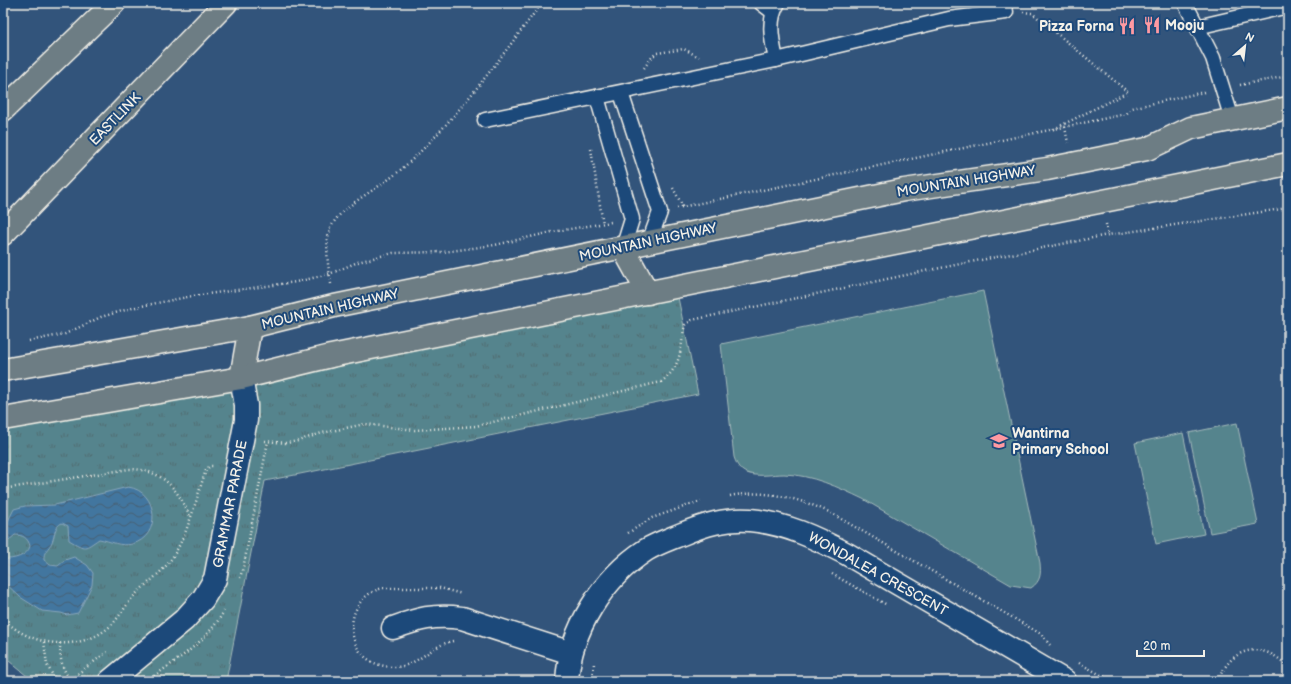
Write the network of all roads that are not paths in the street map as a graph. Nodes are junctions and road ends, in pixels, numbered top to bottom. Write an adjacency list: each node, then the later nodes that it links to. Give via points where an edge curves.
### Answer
1 (114, 3): 13 (main road)
2 (226, 3): 17 (main road, EASTLINK)
3 (761, 3): 6 (lane)
4 (1185, 3): 8 (lane)
5 (1288, 6): 8 (lane)
6 (775, 7): 9 (lane, via 772,36)
7 (1006, 12): 9 (lane, via 949,19)
8 (1197, 27): 14 (lane, via 1213,58)
9 (776, 60): 10 (lane)
10 (621, 93): 11 (lane); 18 (lane, via 660,212)
11 (597, 97): 15 (lane); 19 (lane, via 632,219)
12 (1288, 108): 14 (main road, MOUNTAIN HIGHWAY)
13 (3, 110)
14 (1232, 119): 18 (main road, MOUNTAIN HIGHWAY, via 1191,128 1147,149 1047,169 904,190)
15 (485, 120)
16 (1288, 164): 20 (main road)
17 (6, 234)
18 (649, 242): 19 (main road, MOUNTAIN HIGHWAY); 20 (main road)
19 (623, 248): 20 (main road); 21 (main road, MOUNTAIN HIGHWAY, via 334,306)
20 (648, 293): 23 (main road, via 331,356)
21 (250, 327): 22 (main road, MOUNTAIN HIGHWAY); 23 (main road)
22 (3, 370)
23 (241, 378): 24 (main road); 27 (street, GRAMMAR PARADE, via 246,420 215,579 203,599 184,620)
24 (3, 419)
25 (392, 628): 26 (street, via 421,618 448,616 462,618)
26 (571, 653): 28 (street, WONDALEA CRESCENT); 29 (street, WONDALEA CRESCENT, via 578,633 597,599 629,563 647,550 717,521 750,520 801,532 847,554)
27 (110, 681)
28 (567, 681)
29 (1065, 681)

